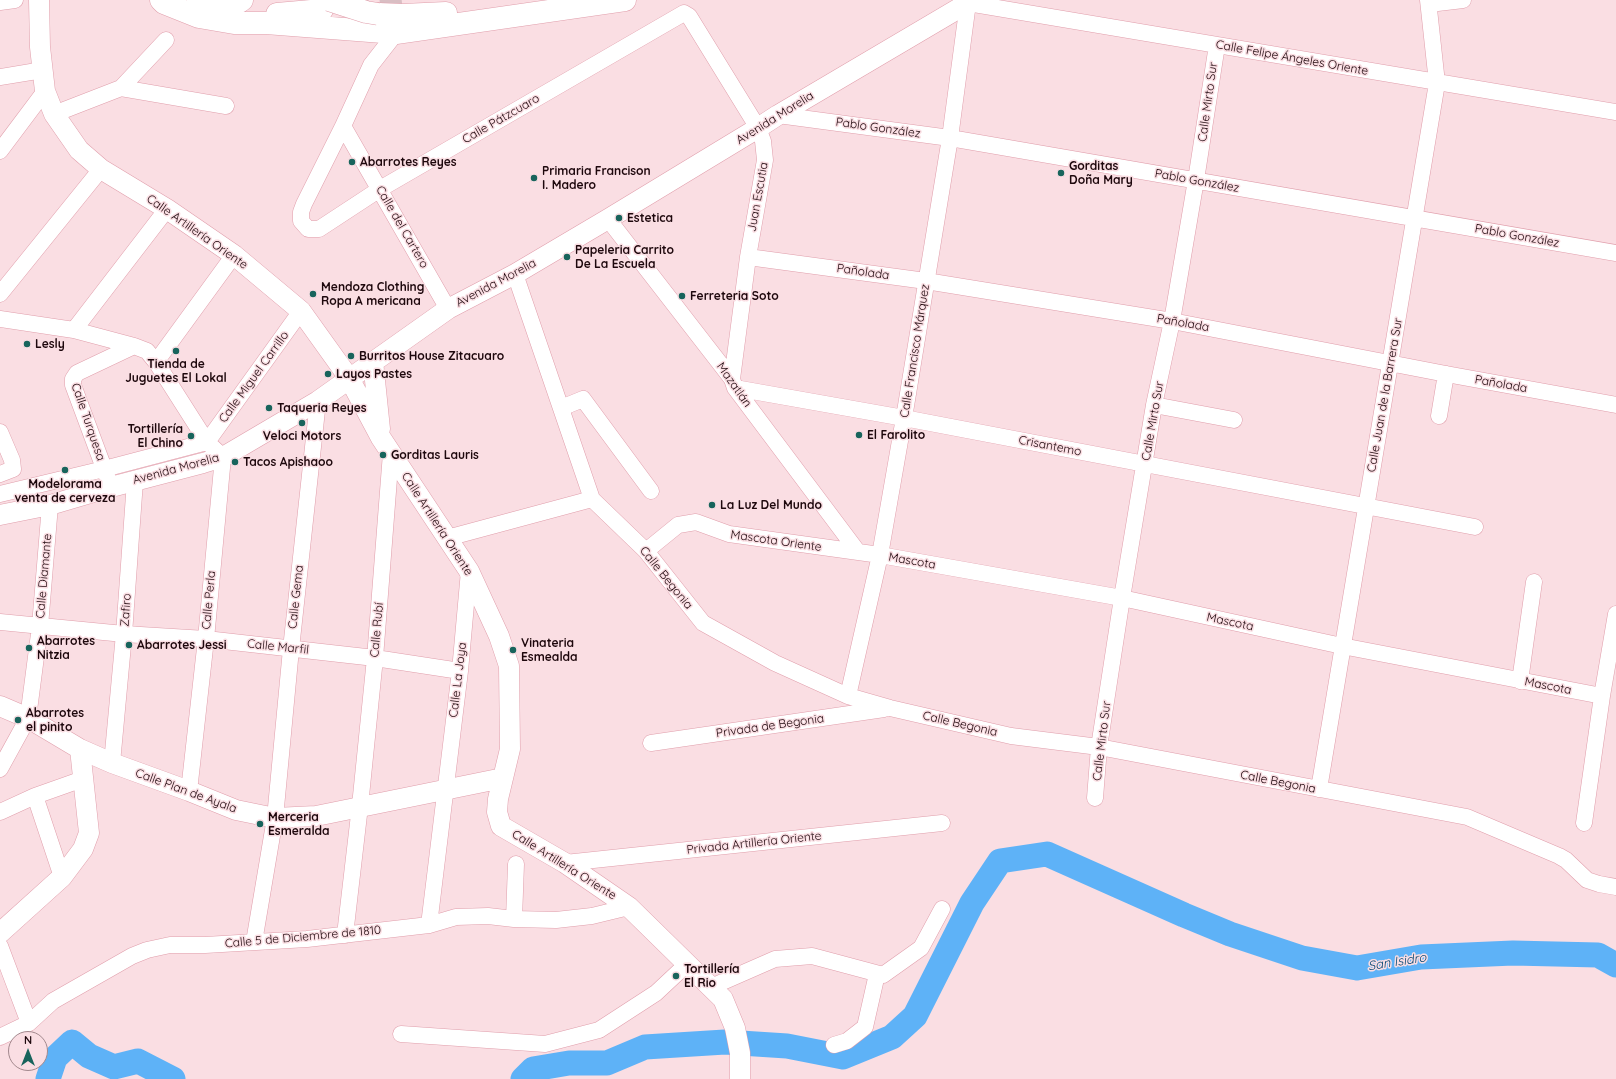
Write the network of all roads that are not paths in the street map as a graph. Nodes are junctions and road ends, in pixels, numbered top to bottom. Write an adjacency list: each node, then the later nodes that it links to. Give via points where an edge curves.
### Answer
1 (15, 0): 10 (street)
2 (39, 0): 17 (street, Calle Artillería Oriente)
3 (198, 0): 4 (main road, via 227,4)
4 (242, 0)
5 (539, 0): 12 (main road, bridge, via 494,8 403,15 378,14)
6 (625, 0): 14 (main road)
7 (1463, 0): 11 (street)
8 (168, 1): 12 (main road, via 220,14 269,15); 14 (main road, via 199,17 234,23)
9 (970, 1): 16 (street, Calle Felipe Ángeles Oriente); 25 (street, Avenida Morelia); 28 (street, Calle Francisco Márquez)
10 (0, 2)
11 (1428, 2): 19 (street, Calle Juan de la Barrera Sur)
12 (325, 5)
13 (684, 14): 27 (street, Juan Escutia, via 689,16); 32 (street, Calle Pátzcuaro)
14 (396, 33): 26 (street, via 371,65)
15 (166, 40): 20 (street)
16 (1217, 45): 19 (street, Calle Felipe Ángeles Oriente); 31 (street, Calle Mirto Sur)
17 (43, 70): 18 (street); 21 (street, Calle Artillería Oriente)
18 (0, 77)
19 (1437, 82): 23 (street, Calle Felipe Ángeles Oriente); 34 (street, Calle Juan de la Barrera Sur)
20 (121, 88): 22 (street); 24 (street)
21 (45, 91): 24 (street, Calle Artillería Oriente); 29 (street)
22 (226, 106)
23 (1616, 112)
24 (54, 114): 30 (street, Calle Artillería Oriente, via 79,150)
25 (778, 115): 27 (street, Avenida Morelia); 28 (street, Pablo González)
26 (343, 126): 32 (street, Calle del Cartero); 32 (street, Calle Pátzcuaro, via 304,204 301,221 308,229 319,229)
27 (758, 128): 35 (street, Avenida Morelia); 38 (street, Juan Escutia, via 763,141 765,160)
28 (950, 138): 31 (street, Pablo González); 40 (street, Calle Francisco Márquez)
29 (0, 151)
30 (102, 169): 33 (street, Calle Artillería Oriente); 41 (street)
31 (1196, 180): 34 (street, Pablo González); 45 (street, Calle Mirto Sur)
32 (380, 189): 42 (street, Calle del Cartero)
33 (167, 210): 37 (street, Calle Artillería Oriente); 46 (street)
34 (1414, 218): 36 (street, Pablo González); 50 (street, Calle Juan de la Barrera Sur)
35 (608, 219): 39 (street, Avenida Morelia); 53 (street, Mazatlán)
36 (1616, 253)
37 (234, 255): 43 (street, Calle Artillería Oriente); 49 (street)
38 (748, 257): 40 (street, Pañolada); 53 (street, Juan Escutia)
39 (515, 274): 42 (street, Avenida Morelia); 57 (street, Calle Begonia)
40 (926, 280): 45 (street, Pañolada); 59 (street, Calle Francisco Márquez)
41 (0, 294)
42 (448, 309): 48 (street, Avenida Morelia)
43 (300, 311): 52 (street, Calle Artillería Oriente); 62 (street, Calle Miguel Carrillo)
44 (0, 318): 46 (street)
45 (1172, 321): 50 (street, Pañolada); 55 (street, Calle Mirto Sur)
46 (74, 330): 47 (street)
47 (134, 346): 49 (street, via 147,351); 67 (street, Calle Turquesa, via 77,373 72,379)
48 (373, 361): 52 (street, Avenida Morelia); 63 (street)
49 (156, 362): 62 (street)
50 (1390, 363): 51 (street, Pañolada); 72 (street, Calle Juan de la Barrera Sur)
51 (1446, 374): 56 (street, Pañolada); 58 (street)
52 (349, 378): 54 (street, Avenida Morelia); 63 (street, Calle Artillería Oriente)
53 (733, 384): 59 (street, Crisantemo); 78 (street, Mazatlán)
54 (318, 401): 64 (street, Avenida Morelia); 89 (street, Calle Gema)
55 (1154, 405): 60 (street); 65 (street, Calle Mirto Sur)
56 (1616, 406)
57 (561, 408): 69 (street, via 583,399); 71 (street, Calle Begonia)
58 (1439, 416)
59 (904, 418): 65 (street, Crisantemo); 79 (street, Calle Francisco Márquez)
60 (1234, 420)
61 (0, 432): 66 (street, via 12,460)
62 (207, 442): 64 (street); 67 (street)
63 (386, 446): 76 (street, Calle Artillería Oriente); 90 (street, Calle Rubí)
64 (223, 457): 68 (street, Avenida Morelia); 87 (street, Calle Perla)
65 (1146, 464): 72 (street, Crisantemo); 82 (street, Calle Mirto Sur)
66 (6, 472)
67 (107, 478): 68 (street, Avenida Morelia); 70 (street); 73 (street, Avenida Morelia)
68 (135, 481): 86 (street, Zafiro)
69 (651, 491)
70 (0, 494)
71 (592, 499): 76 (street); 77 (street, Calle Begonia)
72 (1366, 505): 75 (street, Crisantemo); 88 (street, Calle Juan de la Barrera Sur)
73 (50, 506): 74 (street, Avenida Morelia); 85 (street, Calle Diamante)
74 (0, 515)
75 (1475, 526)
76 (447, 538): 80 (street, Calle Artillería Oriente)
77 (646, 551): 78 (street, Mascota Oriente, via 678,525 696,522 729,534); 93 (street, Calle Begonia, via 703,623 775,663)
78 (858, 552): 79 (street, Mascota)
79 (880, 556): 82 (street, Mascota); 93 (street, Calle Francisco Márquez)
80 (469, 571): 91 (street, Calle La Joya); 103 (street, Calle Artillería Oriente, via 499,636 509,666 510,749)
81 (1534, 582): 92 (street)
82 (1122, 598): 88 (street, Mascota); 99 (street, Calle Mirto Sur)
83 (1616, 614): 94 (street)
84 (0, 622): 85 (street, Calle Marfil)
85 (40, 626): 86 (street, Calle Marfil); 97 (street, Calle Diamante)
86 (124, 634): 87 (street, Calle Marfil); 101 (street, Zafiro)
87 (206, 639): 89 (street, Calle Marfil); 107 (street, Calle Perla)
88 (1342, 646): 92 (street, Mascota); 106 (street, Calle Juan de la Barrera Sur)
89 (291, 649): 90 (street, Calle Marfil); 112 (street, Calle Gema)
90 (375, 658): 91 (street, Calle Marfil); 110 (street, Calle Rubí)
91 (460, 671): 105 (street, Calle La Joya)
92 (1520, 681): 94 (street, Mascota)
93 (848, 696): 96 (street, Calle Begonia)
94 (1602, 696): 114 (street)
95 (0, 706): 97 (street, Calle Plan de Ayala)
96 (890, 708): 98 (street, Privada de Begonia); 99 (street, Calle Begonia, via 1011,736)
97 (28, 718): 100 (street, Calle Plan de Ayala); 102 (street)
98 (651, 743)
99 (1099, 747): 106 (street, Calle Begonia); 109 (street, Calle Mirto Sur)
100 (80, 749): 101 (street, Calle Plan de Ayala); 104 (street)
101 (112, 763): 107 (street, Calle Plan de Ayala)
102 (0, 769)
103 (503, 778): 105 (street, Calle Plan de Ayala); 116 (street, Calle Artillería Oriente, via 497,812 501,826)
104 (83, 779): 108 (street); 117 (street, via 89,833 83,849)
105 (445, 789): 110 (street, Calle Plan de Ayala); 122 (street, Calle La Joya)
106 (1319, 790): 118 (street, Calle Begonia, via 1478,821 1562,858 1587,880)
107 (189, 791): 112 (street, Calle Plan de Ayala, via 236,810)
108 (34, 796): 111 (street); 117 (street)
109 (1095, 798)
110 (360, 806): 112 (street, Calle Plan de Ayala, via 316,816); 124 (street, Calle Rubí)
111 (0, 812)
112 (275, 818): 125 (street, Calle Gema)
113 (942, 823): 116 (street, Privada Artillería Oriente)
114 (1584, 823)
115 (516, 864): 121 (street)
116 (565, 864): 119 (street, Calle Artillería Oriente)
117 (62, 877): 123 (street)
118 (1616, 887)
119 (629, 907): 121 (street, Calle 5 de Diciembre de 1810, via 592,916 556,920); 127 (street, Calle Artillería Oriente)
120 (942, 909): 128 (street, via 921,948 883,976)
121 (514, 919): 122 (street, Calle 5 de Diciembre de 1810, via 488,916 456,917)
122 (429, 925): 124 (street, Calle 5 de Diciembre de 1810)
123 (0, 933)
124 (345, 935): 125 (street, Calle 5 de Diciembre de 1810)
125 (254, 942): 130 (street, Calle 5 de Diciembre de 1810, via 170,945 147,950 52,1001)
126 (0, 946): 130 (street)
127 (687, 964): 129 (street, Calle Artillería Oriente); 131 (street, via 656,993 599,1030 545,1044)
128 (877, 974): 129 (street, via 812,956 775,959); 133 (street, via 865,1027 847,1041)
129 (717, 993): 134 (street, Calle Artillería Oriente, via 735,1028 740,1053)
130 (29, 1023): 132 (street, Calle 5 de Diciembre de 1810)
131 (401, 1034)
132 (0, 1037)
133 (834, 1045)
134 (740, 1079)

